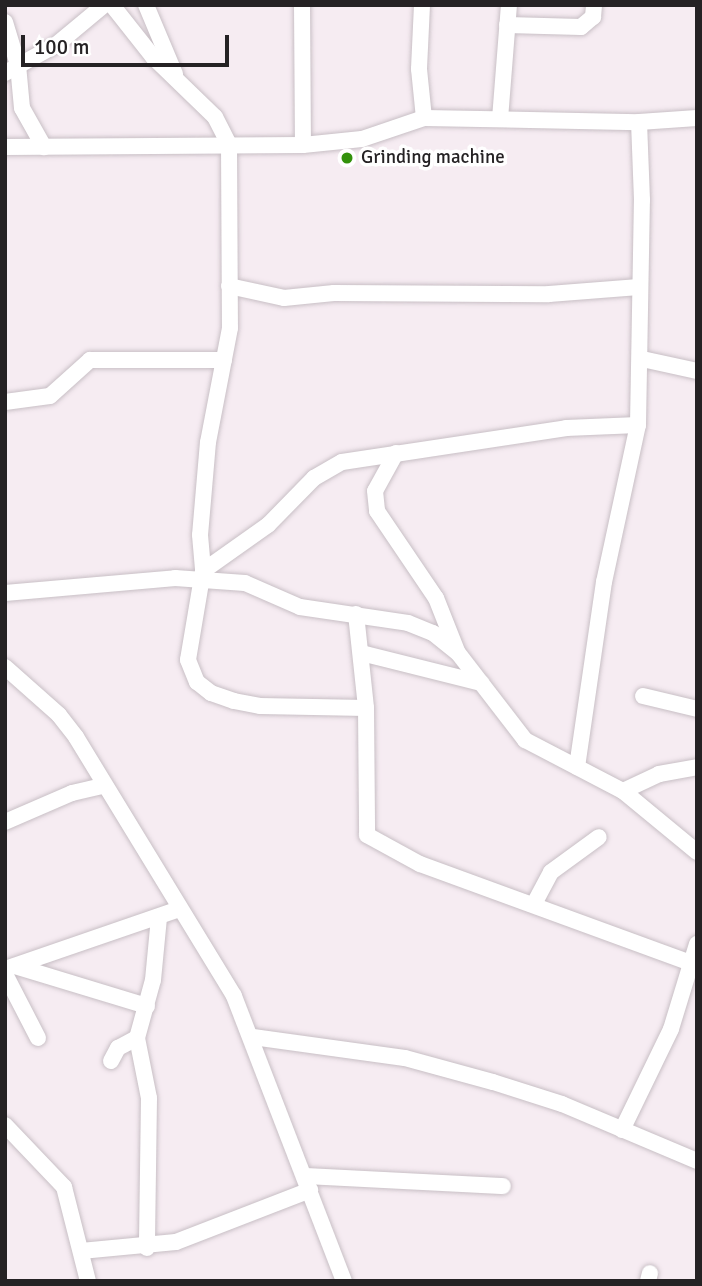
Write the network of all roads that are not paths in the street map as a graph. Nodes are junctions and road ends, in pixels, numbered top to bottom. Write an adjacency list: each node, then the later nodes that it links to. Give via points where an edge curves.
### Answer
1 (104, 5): 10 (street, via 78,29)
2 (112, 5): 11 (street)
3 (146, 5): 11 (street)
4 (302, 5): 17 (street)
5 (422, 5): 12 (street, via 419,69)
6 (509, 5): 9 (street)
7 (594, 5): 9 (street, via 593,18 582,27)
8 (5, 22): 10 (street)
9 (507, 25): 14 (street)
10 (11, 69): 19 (street, via 22,108)
11 (178, 81): 16 (street, via 215,117)
12 (424, 118): 14 (street); 17 (street, via 362,139)
13 (697, 118): 15 (street)
14 (500, 119): 15 (street)
15 (639, 122): 21 (street)
16 (229, 144): 17 (street); 19 (street); 20 (street)
17 (303, 145)
18 (5, 147): 19 (street)
19 (44, 147)
20 (229, 286): 21 (street, via 284,298 334,293 549,294); 23 (street, via 230,328)
21 (639, 286): 22 (street)
22 (642, 359): 24 (street); 26 (street)
23 (224, 360): 25 (street, via 90,360 50,397); 28 (street, via 206,462)
24 (697, 371)
25 (5, 402)
26 (638, 425): 27 (street, via 566,428); 38 (street, via 604,582)
27 (396, 453): 28 (street, via 328,467 268,525); 32 (street, via 374,500 386,528 436,598)
28 (202, 576): 29 (street); 30 (street, via 252,584 300,607); 36 (street, via 188,660 197,682 211,693 260,706)
29 (5, 593)
30 (356, 614): 31 (street); 32 (street, via 420,628)
31 (361, 653): 34 (street); 36 (street)
32 (458, 653): 34 (street)
33 (5, 667): 40 (street, via 59,715)
34 (481, 683): 38 (street, via 525,740)
35 (643, 696): 37 (street)
36 (366, 708): 45 (street, via 367,835 420,864)
37 (697, 709)
38 (577, 767): 41 (street)
39 (697, 767): 41 (street, via 670,770)
40 (102, 786): 42 (street, via 72,793); 46 (street)
41 (623, 791): 44 (street)
42 (5, 822)
43 (599, 837): 45 (street, via 551,872)
44 (697, 852)
45 (534, 904): 49 (street)
46 (179, 909): 47 (street); 52 (street, via 234,996)
47 (159, 918): 50 (street); 51 (street)
48 (697, 944): 49 (street)
49 (691, 962): 57 (street, via 671,1029)
50 (9, 970): 51 (street); 53 (street)
51 (147, 1006): 54 (street)
52 (253, 1037): 57 (street, via 405,1058 517,1089); 59 (street)
53 (38, 1038)
54 (137, 1038): 55 (street, via 118,1048); 61 (street, via 149,1098)
55 (111, 1060)
56 (5, 1125): 62 (street, via 64,1187)
57 (622, 1130): 58 (street)
58 (697, 1161)
59 (307, 1183): 60 (street); 61 (street, via 234,1222); 64 (street)
60 (503, 1186)
61 (147, 1248): 62 (street)
62 (81, 1251): 63 (street)
63 (88, 1281)
64 (344, 1281)

